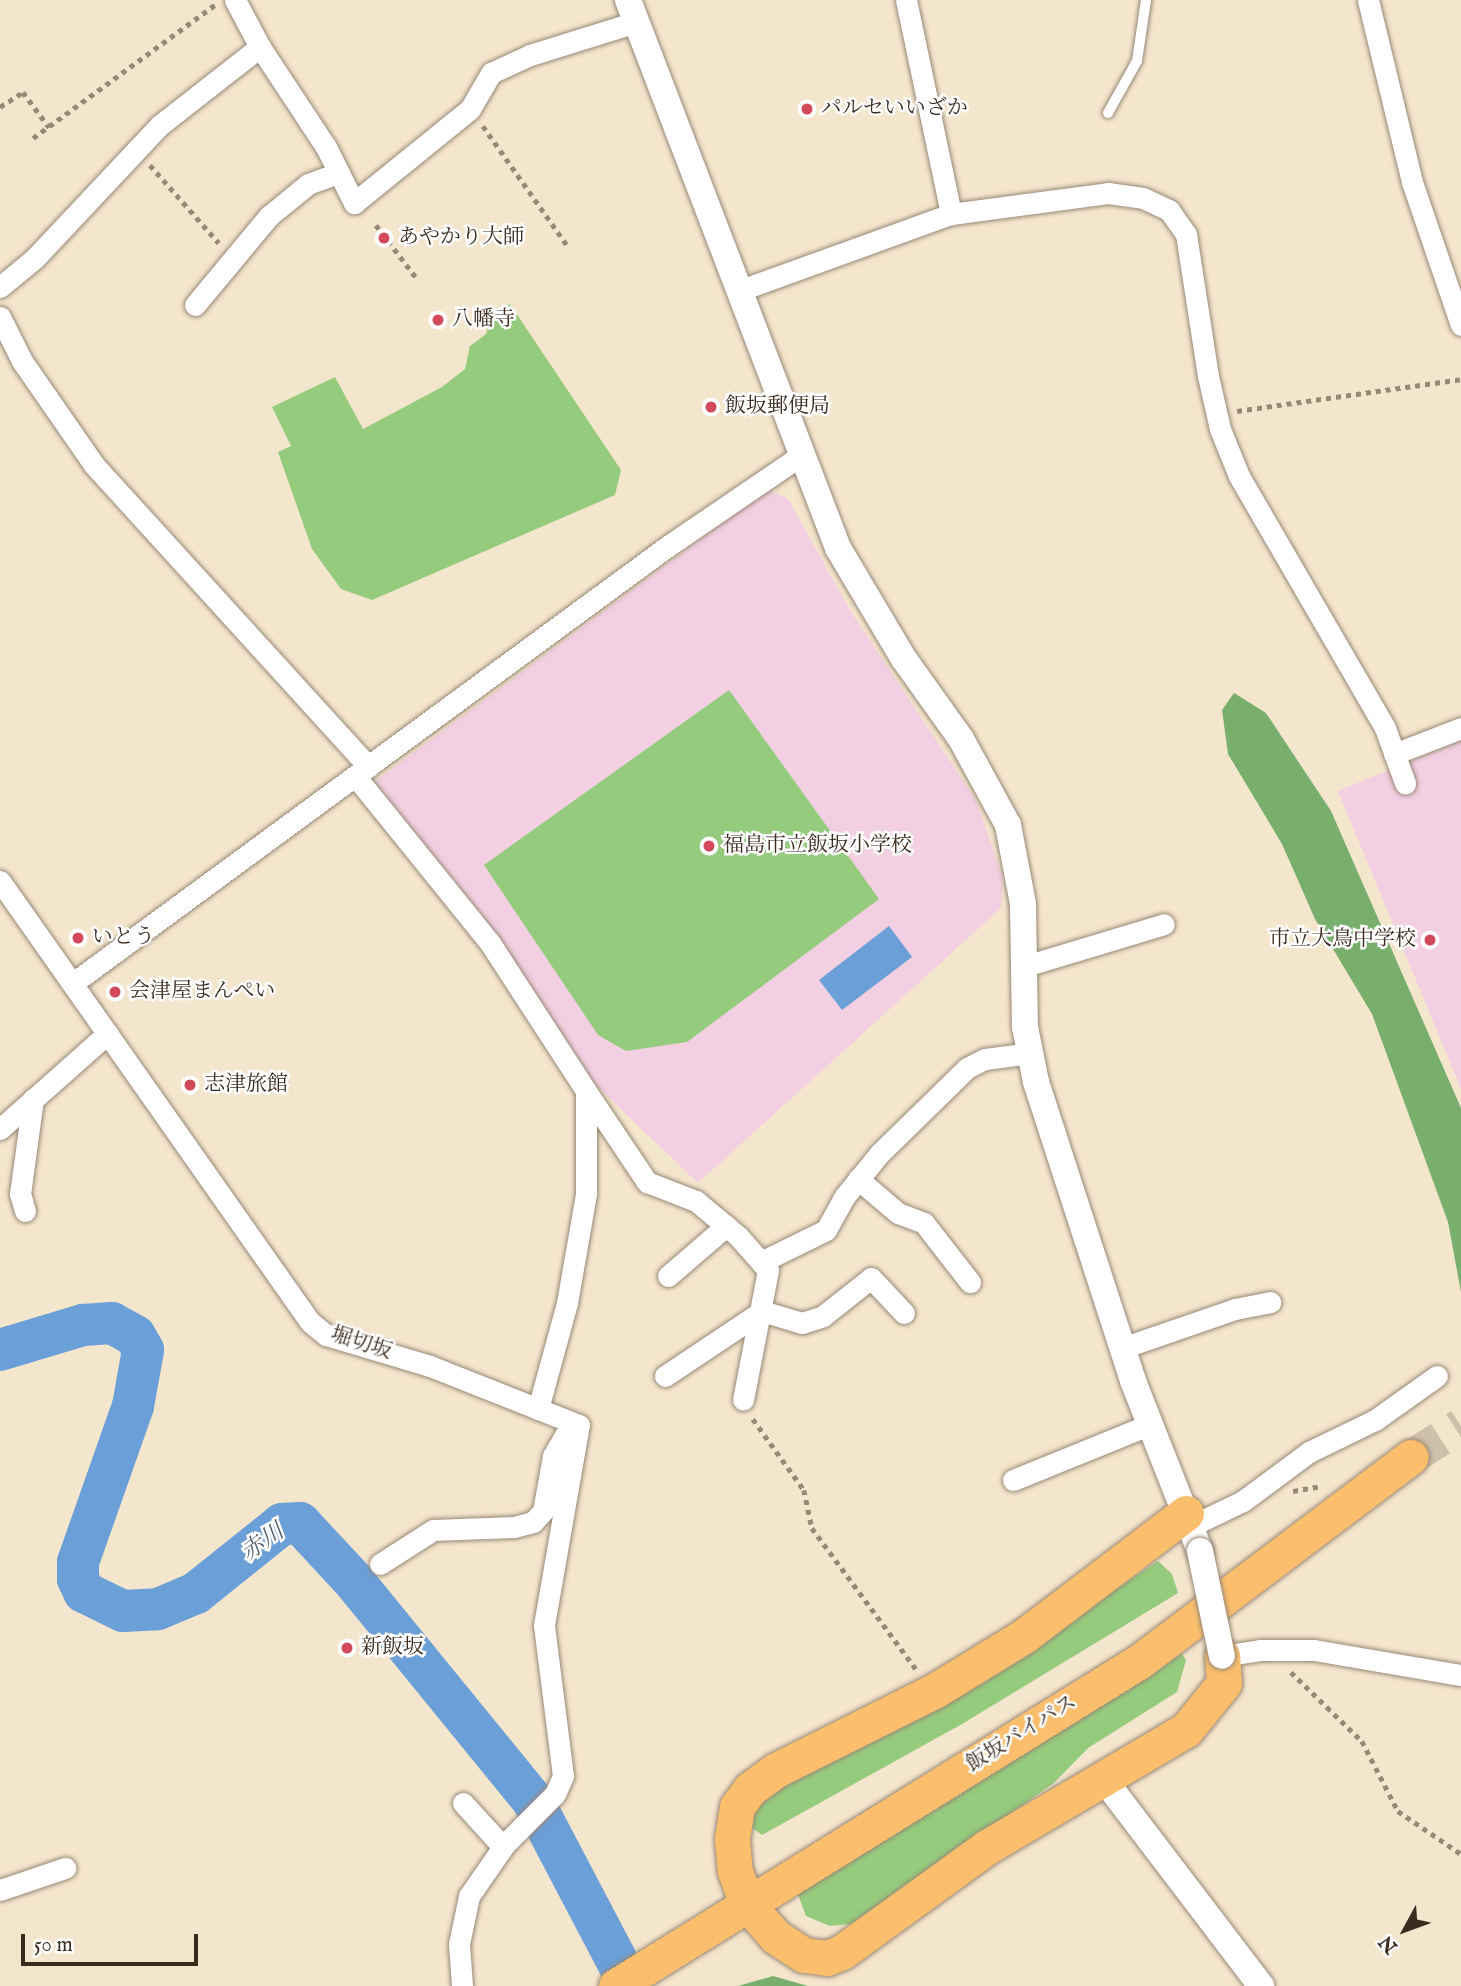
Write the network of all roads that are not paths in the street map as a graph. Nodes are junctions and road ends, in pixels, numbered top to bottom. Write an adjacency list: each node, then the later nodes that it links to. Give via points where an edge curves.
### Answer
1 (235, 0): 6 (street)
2 (906, 0): 9 (street)
3 (1146, 0): 7 (lane, via 1138,61)
4 (1368, 0): 14 (street, via 1412,182)
5 (632, 11): 8 (street, via 491,73 470,108 354,203); 11 (street)
6 (260, 47): 8 (street); 10 (street, via 136,149 35,258)
7 (1108, 113)
8 (339, 173): 12 (street, via 308,184 290,198 232,258)
9 (951, 214): 11 (street); 17 (street, via 1108,193 1143,198 1169,210 1186,234 1217,413 1239,476 1385,729)
10 (0, 287)
11 (738, 291): 15 (street)
12 (195, 306)
13 (0, 317): 18 (street, via 29,372 94,465)
14 (1461, 326)
15 (800, 456): 18 (street, via 668,546); 22 (street, via 838,548 904,659 993,790 1008,825 1023,904)
16 (1461, 728): 17 (street)
17 (1394, 754): 19 (street)
18 (363, 772): 23 (street); 26 (street, via 490,943)
19 (1405, 783)
20 (0, 881): 23 (street, 堀切坂)
21 (1164, 925): 22 (street)
22 (1022, 967): 25 (street)
23 (73, 984): 24 (street, 堀切坂)
24 (108, 1034): 27 (street); 42 (street, 堀切坂, via 301,1310 326,1335 463,1379)
25 (1030, 1053): 29 (street, via 985,1059 967,1068); 38 (street)
26 (586, 1091): 31 (street, via 648,1182 696,1201); 42 (street, via 586,1195 567,1303)
27 (33, 1100): 28 (street); 30 (street, via 20,1194)
28 (0, 1129)
29 (858, 1179): 32 (street, via 826,1230); 34 (street, via 898,1213 924,1223)
30 (24, 1211)
31 (726, 1226): 32 (street); 33 (street)
32 (761, 1262): 36 (street, via 768,1270)
33 (668, 1276)
34 (970, 1282)
35 (1270, 1302): 38 (street, via 1235,1309)
36 (762, 1311): 37 (street, via 802,1323 823,1316 870,1278); 39 (street); 41 (street)
37 (904, 1313)
38 (1122, 1349): 43 (street)
39 (665, 1376)
40 (1437, 1376): 47 (street, via 1375,1420 1309,1452 1243,1501)
41 (743, 1400)
42 (538, 1409): 44 (street, 堀切坂)
43 (1151, 1424): 46 (street); 47 (street)
44 (579, 1425): 48 (street, via 565,1434 554,1456 543,1511 533,1522 433,1530); 53 (street, via 544,1625 563,1776 555,1794)
45 (1411, 1457): 56 (highway, 飯坂バイパス, via 1140,1661)
46 (1013, 1480)
47 (1188, 1520): 49 (street, bridge, via 1200,1551); 56 (highway, via 1024,1636 936,1690 776,1770 744,1796 732,1839 735,1871)
48 (380, 1564)
49 (1222, 1656): 50 (street, via 1314,1650); 51 (highway, via 1224,1683 1186,1730)
50 (1461, 1675)
51 (1102, 1777): 56 (highway, via 987,1847 875,1929 827,1958 804,1955 789,1947); 59 (street)
52 (463, 1803): 53 (street)
53 (502, 1847): 57 (street, via 470,1896 459,1944)
54 (65, 1868): 55 (street)
55 (0, 1890)
56 (747, 1905): 58 (highway, 飯坂バイパス)
57 (462, 1986)
58 (616, 1986)
59 (1261, 1986)

